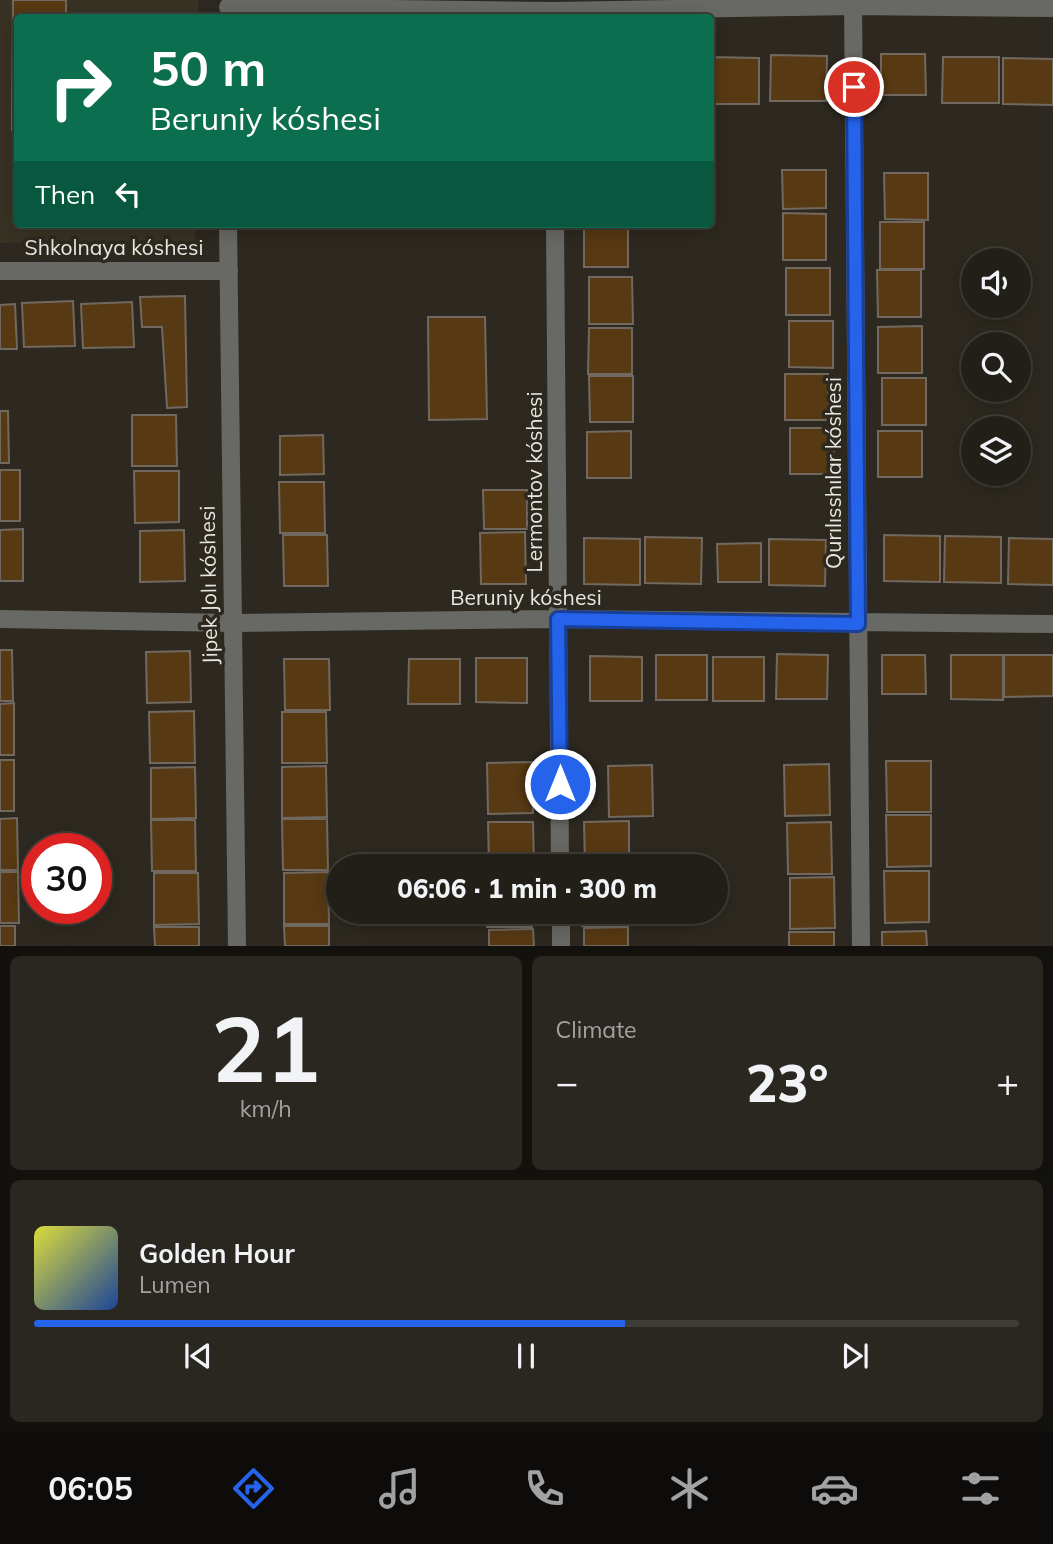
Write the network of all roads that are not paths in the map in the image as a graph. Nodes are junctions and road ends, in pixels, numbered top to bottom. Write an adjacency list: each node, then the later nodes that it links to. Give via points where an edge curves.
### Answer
1 (853, 3): 3 (street); 4 (street); 12 (street, Qurılısshılar kóshesi)
2 (228, 8): 4 (street)
3 (1053, 8)
4 (554, 10)
5 (228, 228): 8 (street, Jipek Jolı kóshesi)
6 (555, 228): 10 (street, Lermontov kóshesi)
7 (0, 271): 8 (street, Shkolnaya kóshesi)
8 (229, 271): 11 (street, Jipek Jolı kóshesi)
9 (0, 619): 11 (street, Beruniy kóshesi)
10 (558, 619): 11 (street, Beruniy kóshesi); 12 (street, Beruniy kóshesi); 14 (street, Lermontov kóshesi)
11 (232, 623): 16 (street, Jipek Jolı kóshesi)
12 (858, 624): 13 (street, Beruniy kóshesi); 18 (street, Qurılısshılar kóshesi)
13 (1053, 624)
14 (560, 854)
15 (561, 924): 17 (street)
16 (237, 946)
17 (561, 946)
18 (861, 946)

